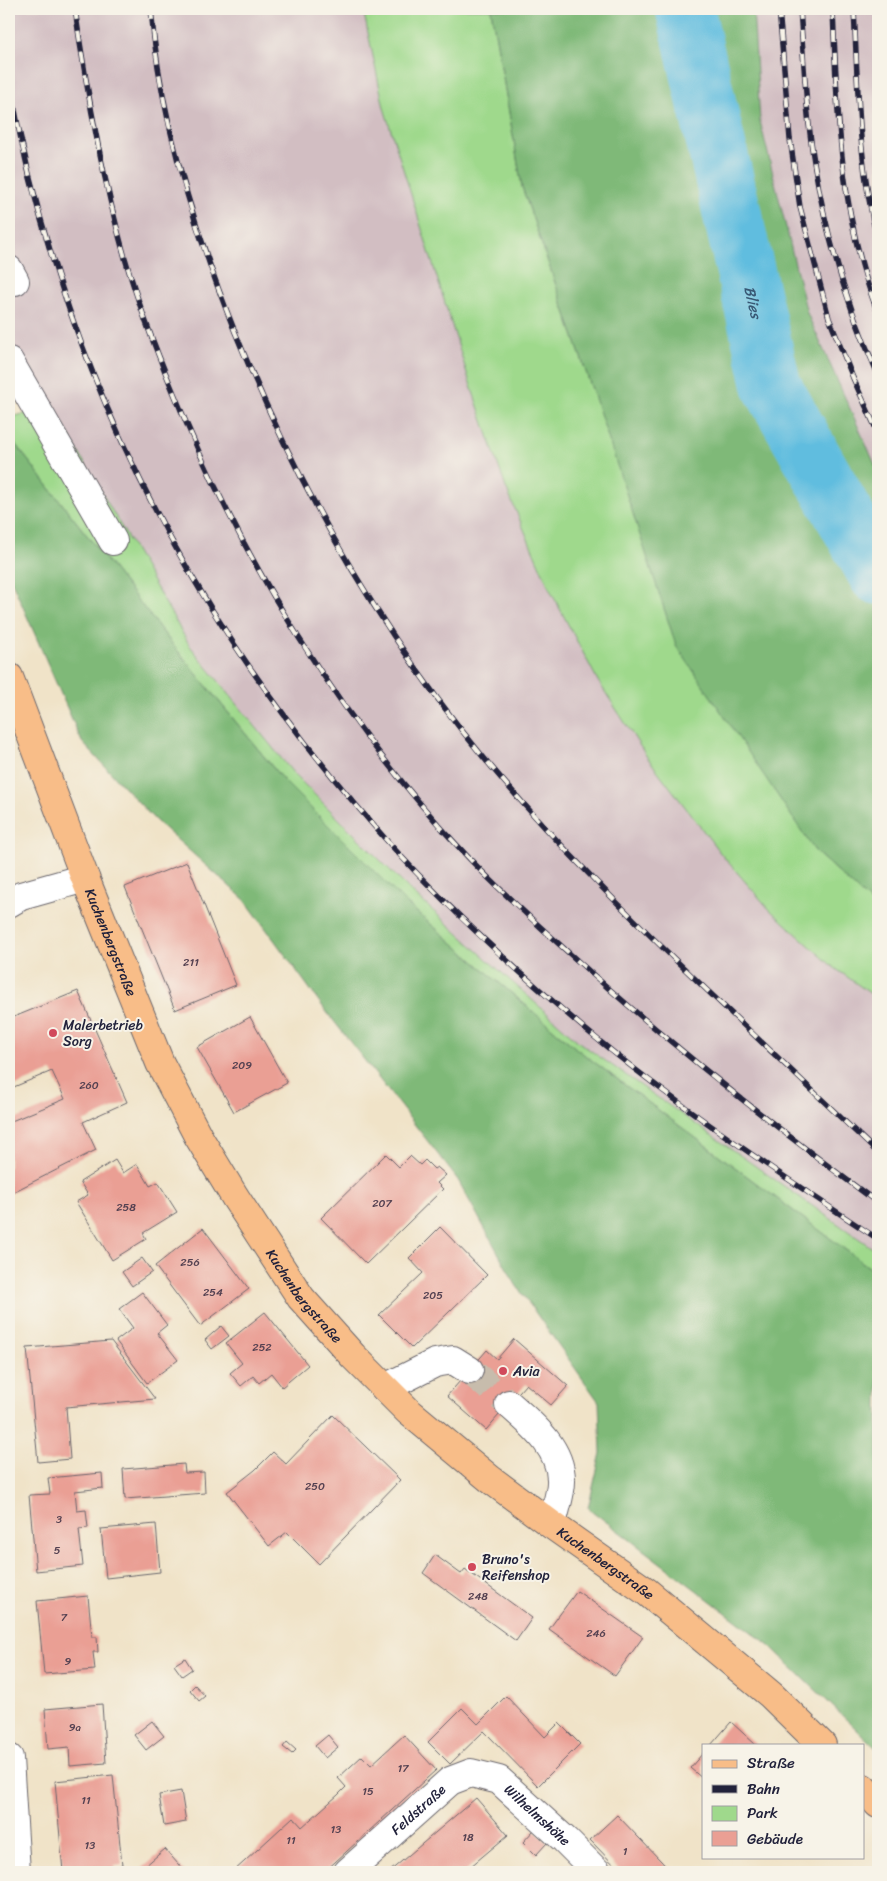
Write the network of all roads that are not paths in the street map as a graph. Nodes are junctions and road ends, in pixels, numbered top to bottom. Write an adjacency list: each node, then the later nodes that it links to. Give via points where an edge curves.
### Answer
1 (9, 361): 2 (street)
2 (113, 541)
3 (9, 678): 4 (main road, Kuchenbergstraße)
4 (86, 878): 5 (street, via 22,896); 7 (main road, Kuchenbergstraße, via 160,1063 198,1136 301,1298)
5 (9, 903)
6 (469, 1370): 7 (street, via 453,1360 435,1363)
7 (385, 1388): 9 (main road, Kuchenbergstraße, via 445,1442)
8 (509, 1404): 9 (street, via 543,1435 557,1458 561,1480)
9 (552, 1525): 10 (main road, Kuchenbergstraße, via 647,1592 708,1641 771,1695)
10 (821, 1744)
11 (9, 1758): 15 (street)
12 (499, 1780): 16 (street, Feldstraße, via 471,1773 450,1781); 17 (street, Wilhelmshöhe)
13 (864, 1789): 14 (main road)
14 (878, 1804)
15 (16, 1872)
16 (348, 1872)
17 (597, 1872)

